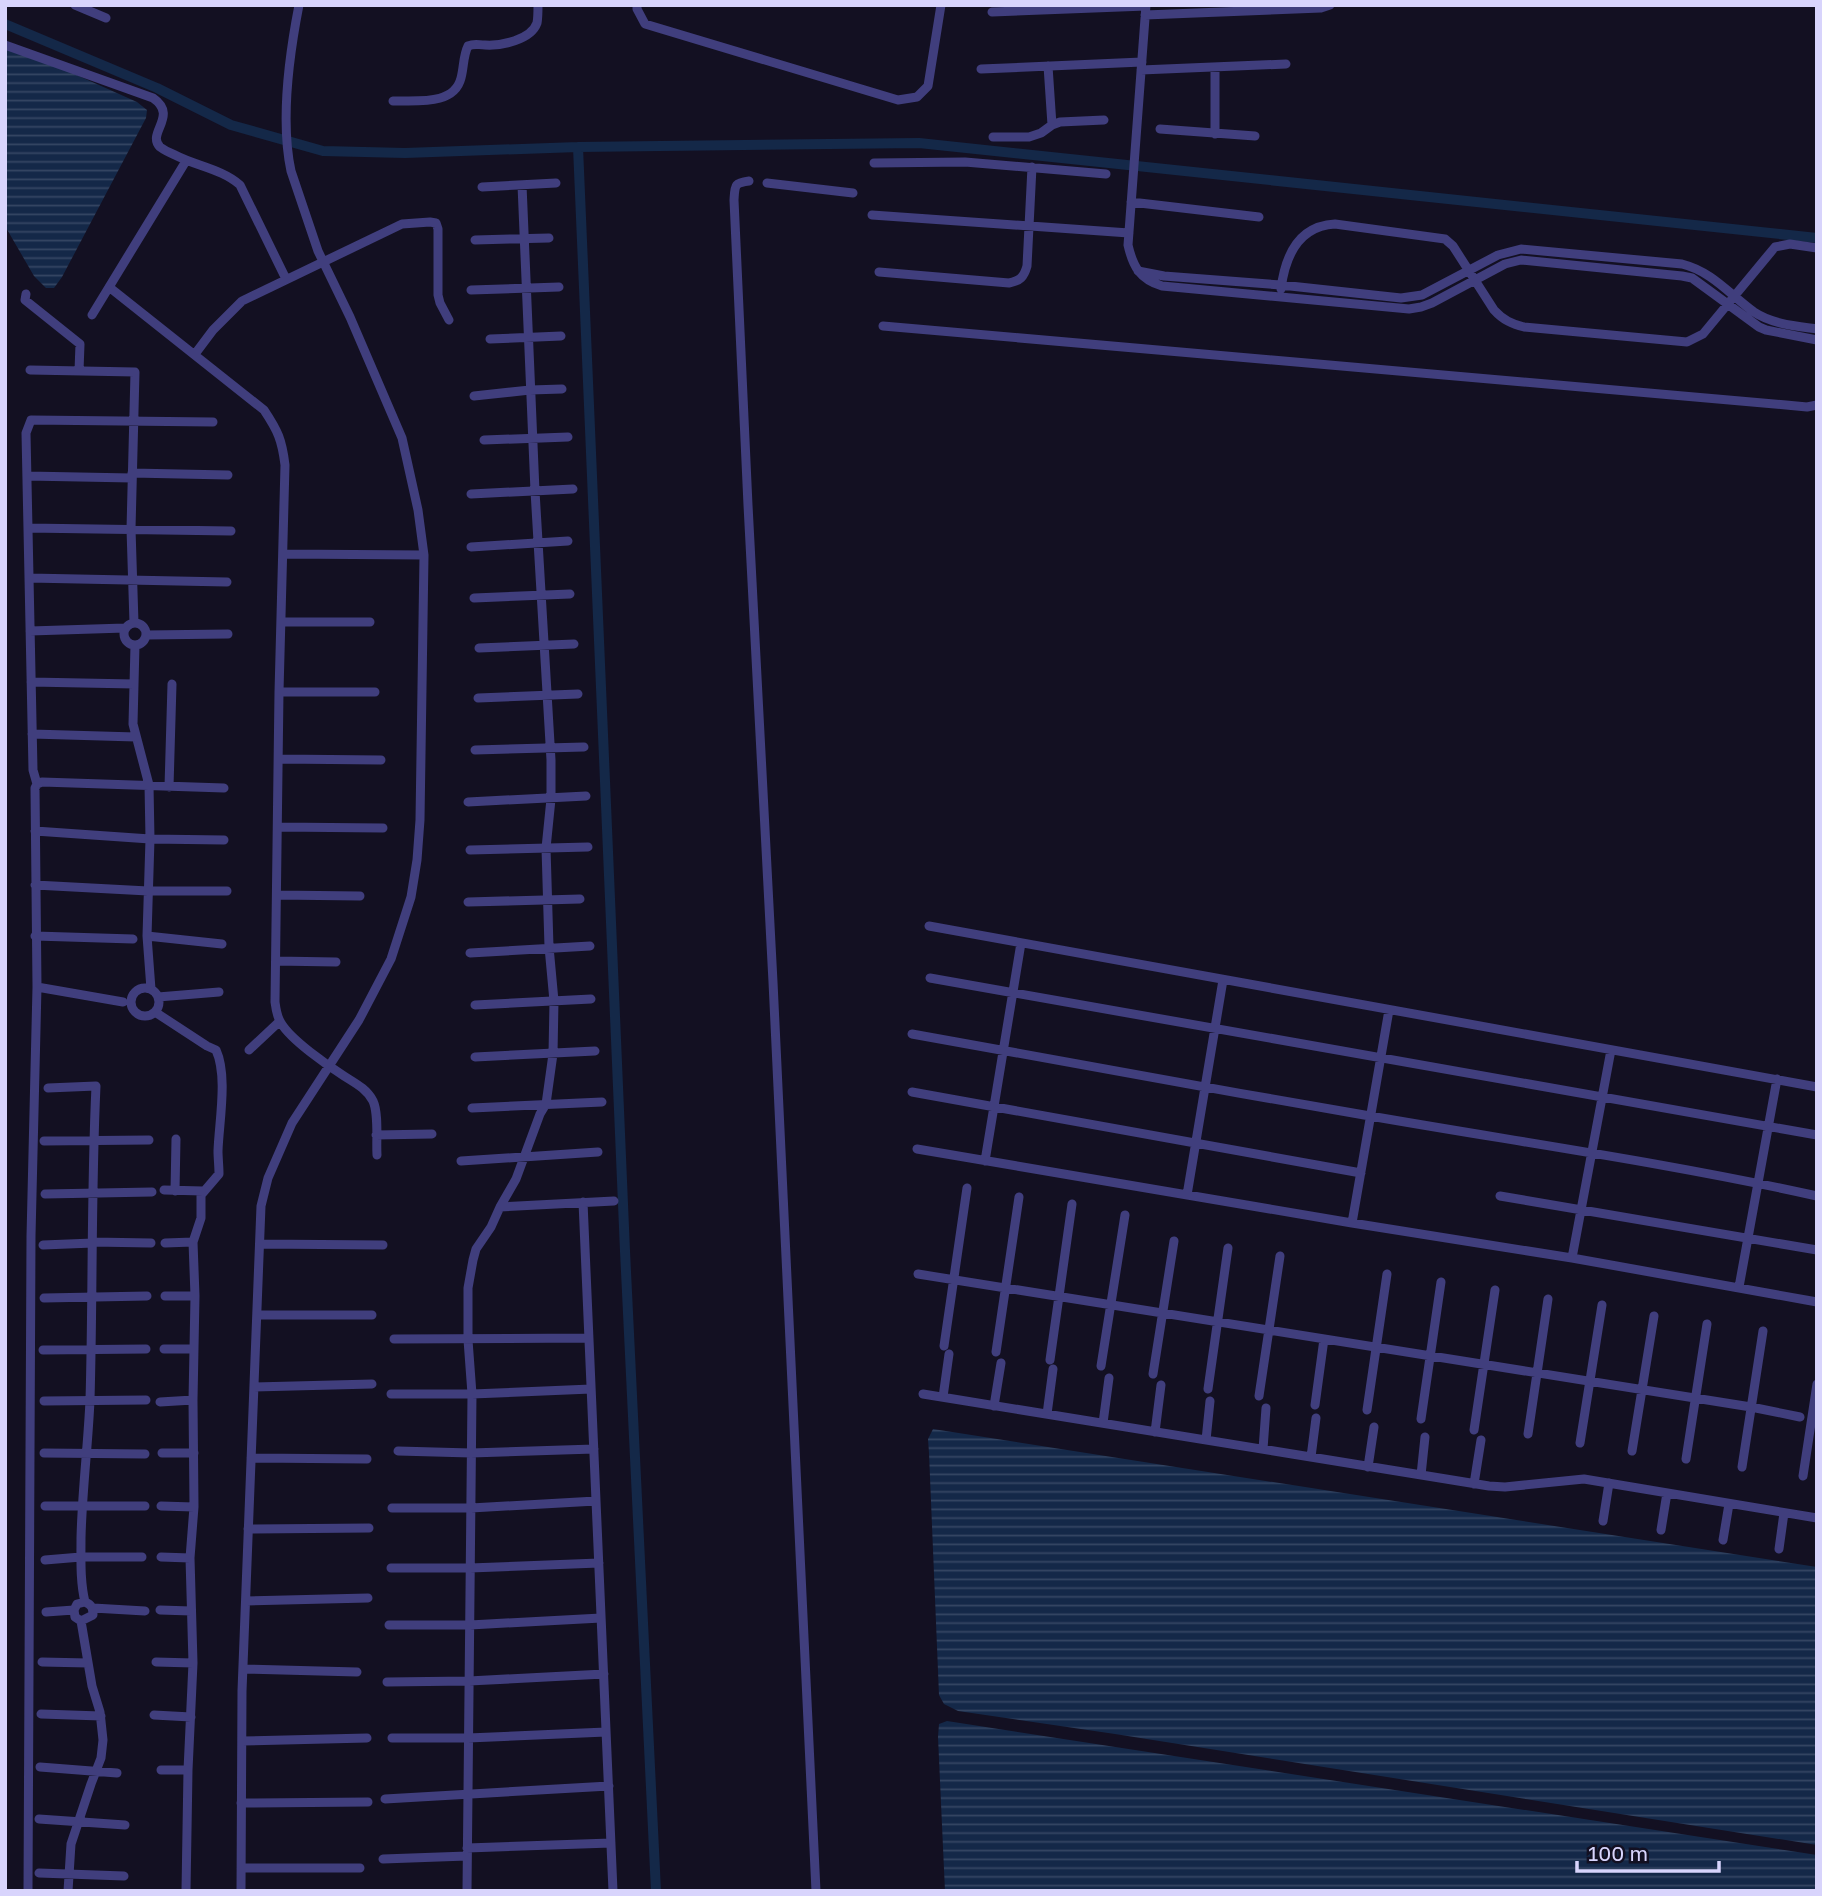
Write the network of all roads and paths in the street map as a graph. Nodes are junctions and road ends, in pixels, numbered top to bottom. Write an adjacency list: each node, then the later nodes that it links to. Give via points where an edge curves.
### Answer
1 (75, 5): 9 (street)
2 (299, 5): 42 (street, via 288,71 288,158)
3 (538, 5): 16 (street, via 537,23 521,38 468,46 461,79 448,96)
4 (637, 5): 5 (street, via 645,24 898,100 917,97 928,86)
5 (941, 5)
6 (1330, 5): 7 (street)
7 (1146, 9): 8 (street); 13 (street)
8 (992, 12)
9 (106, 18)
10 (5, 45): 23 (street, via 153,98 164,111 157,142)
11 (1286, 64): 14 (street)
12 (1048, 66): 13 (street); 15 (street); 18 (street)
13 (1141, 66): 14 (street); 33 (street)
14 (1215, 67): 20 (street)
15 (981, 69)
16 (393, 101)
17 (1104, 120): 18 (street)
18 (1052, 125): 22 (street, via 1029,137)
19 (1160, 130): 20 (street)
20 (1216, 134): 21 (street)
21 (1255, 136)
22 (993, 137)
23 (186, 161): 46 (street, via 230,176 240,186); 49 (street)
24 (874, 163): 25 (street)
25 (1032, 167): 26 (street); 36 (street)
26 (1106, 174)
27 (749, 181): 425 (street, via 736,185 734,200)
28 (556, 183): 30 (street)
29 (767, 183): 32 (street)
30 (522, 185): 31 (street); 39 (street)
31 (482, 187)
32 (853, 193)
33 (1131, 202): 35 (street); 37 (street)
34 (872, 215): 36 (street)
35 (1259, 217)
36 (1029, 226): 37 (street); 45 (street, via 1027,266 1018,282)
37 (1129, 233): 43 (street, via 1131,258)
38 (549, 238): 39 (street)
39 (524, 239): 40 (street); 51 (street)
40 (475, 240)
41 (1817, 248): 54 (street, via 1775,247)
42 (323, 261): 46 (street); 58 (street, via 402,224 436,223 438,295); 90 (street, via 402,438)
43 (1138, 271): 48 (street); 55 (street, via 1162,286)
44 (1469, 271): 47 (street); 48 (street, via 1422,295 1401,298); 48 (street, via 1445,239 1335,224 1303,236 1295,245); 54 (street, via 1510,251 1534,250 1682,264 1705,272)
45 (879, 272)
46 (286, 279): 65 (street, via 242,300)
47 (1475, 281): 55 (street, via 1409,309); 56 (street, via 1521,260 1682,276 1700,282); 56 (street, via 1501,318 1524,327 1677,342 1703,334)
48 (1281, 285): 55 (street)
49 (109, 287): 57 (street); 65 (street)
50 (559, 287): 51 (street)
51 (526, 288): 52 (street); 63 (street)
52 (471, 290)
53 (26, 294): 67 (street, via 25,300 80,344)
54 (1734, 295): 56 (street); 60 (street, via 1774,321)
55 (1279, 298)
56 (1727, 303): 64 (street, via 1766,330)
57 (92, 315)
58 (449, 320)
59 (883, 326): 71 (street)
60 (1814, 328): 64 (street)
61 (561, 336): 63 (street)
62 (490, 339): 63 (street)
63 (527, 339): 69 (street)
64 (1814, 340)
65 (195, 354): 89 (street, via 264,410 282,442)
66 (30, 370): 67 (street)
67 (79, 371): 72 (street, via 135,372)
68 (562, 388): 69 (street)
69 (530, 390): 70 (street); 75 (street)
70 (474, 396)
71 (1817, 405)
72 (134, 421): 73 (street); 77 (street); 79 (street, via 31,420 26,433)
73 (213, 422)
74 (568, 437): 75 (street)
75 (532, 439): 76 (street); 81 (street)
76 (484, 440)
77 (132, 475): 78 (street); 79 (street); 84 (street)
78 (228, 475)
79 (27, 476): 83 (street)
80 (573, 488): 81 (street)
81 (535, 491): 82 (street); 87 (street)
82 (471, 494)
83 (28, 528): 84 (street); 91 (street)
84 (131, 529): 85 (street); 92 (street)
85 (230, 531)
86 (568, 541): 87 (street)
87 (538, 543): 88 (street); 95 (street)
88 (471, 547)
89 (282, 554): 90 (street); 97 (street)
90 (424, 555): 180 (street, via 420,820 411,897 391,959 359,1020)
91 (29, 578): 92 (street); 101 (street)
92 (132, 579): 93 (street); 99 (street)
93 (227, 582)
94 (570, 593): 95 (street)
95 (541, 595): 96 (street); 106 (street)
96 (474, 598)
97 (281, 622): 98 (street); 111 (street)
98 (370, 622)
99 (134, 623): 100 (street); 103 (street, via 144,628)
100 (125, 628): 101 (street); 105 (street, via 124,636)
101 (30, 631): 108 (street)
102 (228, 634): 103 (street)
103 (146, 635): 105 (street)
104 (574, 644): 106 (street)
105 (135, 645): 109 (street)
106 (544, 645): 107 (street); 114 (street)
107 (479, 648)
108 (31, 682): 109 (street); 116 (street)
109 (134, 684): 117 (street)
110 (172, 684): 125 (street)
111 (279, 692): 112 (street); 121 (street)
112 (375, 692)
113 (578, 694): 114 (street)
114 (547, 695): 115 (street); 119 (street)
115 (478, 698)
116 (32, 734): 117 (street); 123 (street)
117 (136, 737): 124 (street)
118 (584, 747): 119 (street)
119 (550, 748): 120 (street); 128 (street)
120 (475, 750)
121 (279, 759): 122 (street); 130 (street)
122 (381, 761)
123 (37, 784): 124 (street); 132 (street)
124 (149, 785): 125 (street); 133 (street)
125 (169, 787): 126 (street)
126 (224, 788)
127 (586, 796): 128 (street)
128 (551, 799): 129 (street); 136 (street)
129 (468, 802)
130 (278, 827): 131 (street); 141 (street)
131 (383, 828)
132 (35, 831): 133 (street); 138 (street)
133 (150, 839): 134 (street); 139 (street)
134 (224, 840)
135 (588, 847): 136 (street)
136 (546, 848): 137 (street); 143 (street)
137 (471, 850)
138 (35, 885): 139 (street); 147 (street)
139 (148, 891): 140 (street); 148 (street)
140 (227, 891)
141 (277, 895): 142 (street); 155 (street)
142 (360, 896)
143 (547, 899): 144 (street); 145 (street); 153 (street)
144 (580, 899)
145 (468, 902)
146 (929, 926): 150 (street)
147 (35, 936): 149 (street); 159 (street)
148 (147, 936): 151 (street); 160 (street)
149 (133, 939)
150 (1021, 943): 158 (street); 162 (street)
151 (222, 944)
152 (590, 946): 153 (street)
153 (549, 947): 154 (street); 165 (street)
154 (470, 953)
155 (276, 961): 156 (street); 170 (street, via 275,1002)
156 (336, 961)
157 (930, 978): 162 (street)
158 (1223, 980): 168 (street); 171 (street)
159 (37, 987): 166 (street); 419 (street)
160 (150, 989): 163 (street); 169 (street, via 137,990 132,1009 141,1016)
161 (219, 992): 163 (street)
162 (1012, 993): 171 (street); 174 (street)
163 (158, 996): 169 (street)
164 (591, 999): 165 (street)
165 (554, 1001): 167 (street); 177 (street)
166 (123, 1002)
167 (475, 1005)
168 (1389, 1010): 175 (street); 179 (street)
169 (155, 1012): 213 (street, via 216,1050 220,1058 219,1174)
170 (280, 1021): 173 (street); 180 (street)
171 (1215, 1029): 179 (street); 182 (street)
172 (912, 1034): 174 (street)
173 (249, 1050)
174 (1003, 1050): 182 (street); 189 (street)
175 (1611, 1050): 181 (street); 186 (street)
176 (595, 1051): 177 (street)
177 (552, 1054): 178 (street); 188 (street)
178 (475, 1057)
179 (1381, 1058): 186 (street); 191 (street)
180 (328, 1065): 194 (street, via 372,1099); 234 (street, via 292,1123 268,1178 261,1206)
181 (1777, 1079): 183 (street); 192 (street)
182 (1205, 1087): 191 (street); 200 (street)
183 (1817, 1087)
184 (48, 1088): 197 (street, via 96,1086)
185 (912, 1092): 189 (street)
186 (1602, 1098): 192 (street); 203 (street)
187 (602, 1101): 188 (street)
188 (546, 1104): 190 (street); 205 (street)
189 (993, 1107): 200 (street); 207 (street)
190 (472, 1108)
191 (1371, 1116): 203 (street); 208 (street)
192 (1768, 1127): 195 (street); 209 (street)
193 (432, 1134): 194 (street)
194 (376, 1135): 204 (street)
195 (1817, 1135)
196 (176, 1139): 212 (street)
197 (93, 1140): 198 (street); 199 (street); 214 (street)
198 (149, 1140)
199 (44, 1141)
200 (1196, 1143): 208 (street); 217 (street)
201 (917, 1149): 207 (street)
202 (598, 1152): 205 (street)
203 (1591, 1152): 209 (street); 225 (street)
204 (377, 1155)
205 (524, 1156): 206 (street); 224 (street)
206 (461, 1161)
207 (985, 1161): 217 (street)
208 (1361, 1173): 227 (street)
209 (1757, 1182): 219 (street); 228 (street)
210 (967, 1188): 243 (street)
211 (164, 1190): 212 (street)
212 (175, 1191): 213 (street)
213 (203, 1191): 230 (street)
214 (93, 1192): 215 (street); 216 (street); 231 (street)
215 (152, 1192)
216 (45, 1194)
217 (1187, 1195): 227 (street)
218 (1500, 1196): 225 (street)
219 (1817, 1196)
220 (1019, 1197): 246 (street)
221 (614, 1201): 222 (street)
222 (583, 1202): 224 (street); 266 (street)
223 (1072, 1204): 252 (street)
224 (500, 1207): 269 (street, via 473,1260)
225 (1582, 1210): 228 (street); 240 (street)
226 (1125, 1215): 256 (street)
227 (1352, 1223): 240 (street)
228 (1748, 1239): 238 (street); 245 (street)
229 (1174, 1241): 258 (street)
230 (193, 1242): 233 (street); 251 (street)
231 (93, 1243): 232 (street); 235 (street); 248 (street)
232 (151, 1243)
233 (165, 1243)
234 (260, 1244): 236 (street); 259 (street)
235 (43, 1245)
236 (383, 1245)
237 (1228, 1248): 262 (street)
238 (1817, 1250)
239 (1280, 1256): 264 (street)
240 (1572, 1258): 245 (street)
241 (918, 1274): 243 (street)
242 (1387, 1274): 270 (street)
243 (953, 1280): 246 (street); 296 (street)
244 (1440, 1282): 277 (street)
245 (1739, 1287): 255 (street)
246 (1005, 1288): 252 (street); 276 (street)
247 (1495, 1290): 279 (street)
248 (92, 1296): 249 (street); 253 (street); 271 (street)
249 (147, 1296)
250 (165, 1296): 251 (street)
251 (195, 1296): 274 (street)
252 (1059, 1297): 256 (street); 309 (street)
253 (44, 1298)
254 (1548, 1299): 281 (street)
255 (1817, 1302)
256 (1111, 1305): 258 (street); 280 (street)
257 (1602, 1305): 284 (street)
258 (1163, 1313): 262 (street); 282 (street)
259 (257, 1315): 260 (street); 288 (street)
260 (372, 1315)
261 (1654, 1316): 291 (street)
262 (1217, 1322): 264 (street); 290 (street)
263 (1707, 1324): 297 (street)
264 (1269, 1330): 268 (street); 295 (street)
265 (1763, 1331): 306 (street)
266 (589, 1338): 269 (street); 289 (street)
267 (394, 1339): 269 (street)
268 (1324, 1339): 270 (street); 304 (street)
269 (468, 1340): 293 (street)
270 (1376, 1347): 277 (street); 308 (street)
271 (91, 1349): 272 (street); 275 (street); 301 (street)
272 (146, 1349)
273 (164, 1349): 274 (street)
274 (194, 1349): 299 (street)
275 (43, 1350)
276 (996, 1352)
277 (1429, 1356): 279 (street); 311 (street)
278 (1001, 1363): 305 (street)
279 (1483, 1364): 281 (street); 315 (street)
280 (1101, 1366)
281 (1537, 1373): 284 (street); 317 (street)
282 (1153, 1374)
283 (1109, 1378): 313 (street)
284 (1590, 1381): 291 (street); 321 (street)
285 (372, 1384): 288 (street)
286 (1817, 1384): 312 (street)
287 (1161, 1385): 316 (street)
288 (254, 1387): 333 (street)
289 (591, 1389): 293 (street); 322 (street)
290 (1208, 1389)
291 (1642, 1390): 297 (street); 325 (street)
292 (391, 1394): 293 (street)
293 (472, 1394): 326 (street)
294 (923, 1394): 296 (street)
295 (1259, 1396)
296 (943, 1397): 305 (street)
297 (1695, 1398): 306 (street); 335 (street)
298 (146, 1400): 301 (street)
299 (193, 1400): 303 (street); 329 (street)
300 (44, 1401): 301 (street)
301 (90, 1401): 330 (street)
302 (1210, 1401): 319 (street)
303 (160, 1402)
304 (1315, 1405)
305 (994, 1406): 309 (street)
306 (1751, 1407): 312 (street); 337 (street)
307 (1266, 1408): 323 (street)
308 (1367, 1410)
309 (1047, 1415): 313 (street)
310 (1317, 1418): 332 (street)
311 (1421, 1419)
312 (1814, 1419): 339 (street)
313 (1103, 1423): 316 (street)
314 (1374, 1427): 336 (street)
315 (1474, 1430)
316 (1155, 1432): 319 (street)
317 (1528, 1434)
318 (1425, 1437): 338 (street)
319 (1206, 1440): 323 (street)
320 (1481, 1440): 341 (street)
321 (1580, 1443)
322 (594, 1450): 326 (street); 343 (street)
323 (1263, 1450): 332 (street)
324 (398, 1451): 326 (street)
325 (1632, 1451)
326 (471, 1452): 351 (street)
327 (44, 1453): 330 (street)
328 (162, 1453): 329 (street)
329 (194, 1453): 349 (street)
330 (86, 1454): 331 (street); 346 (street)
331 (145, 1454)
332 (1311, 1457): 336 (street)
333 (251, 1458): 334 (street); 356 (street)
334 (368, 1459)
335 (1686, 1459)
336 (1368, 1466): 338 (street)
337 (1742, 1467)
338 (1421, 1475): 341 (street)
339 (1803, 1476)
340 (1609, 1483): 341 (street, via 1575,1479 1505,1487); 342 (street); 354 (street)
341 (1474, 1484)
342 (1667, 1493): 344 (street); 357 (street)
343 (596, 1501): 351 (street); 365 (street)
344 (1729, 1504): 352 (street); 358 (street)
345 (45, 1506): 346 (street)
346 (82, 1506): 347 (street); 360 (street)
347 (145, 1506)
348 (161, 1506): 349 (street)
349 (194, 1507): 363 (street)
350 (392, 1508): 351 (street)
351 (471, 1508): 367 (street)
352 (1784, 1513): 353 (street); 359 (street)
353 (1817, 1518)
354 (1603, 1521)
355 (369, 1528): 356 (street)
356 (248, 1529): 369 (street)
357 (1661, 1530)
358 (1723, 1540)
359 (1779, 1549)
360 (81, 1557): 361 (street); 364 (street); 370 (street)
361 (142, 1557)
362 (161, 1557): 363 (street)
363 (190, 1558): 374 (street)
364 (45, 1560)
365 (599, 1563): 367 (street); 376 (street)
366 (391, 1568): 367 (street)
367 (470, 1568): 379 (street)
368 (368, 1598): 369 (street)
369 (246, 1601): 384 (street)
370 (89, 1605): 371 (street, via 77,1604); 373 (street); 377 (street, via 93,1615)
371 (74, 1610): 375 (street); 377 (street)
372 (160, 1610): 374 (street)
373 (145, 1611)
374 (191, 1611): 383 (street)
375 (46, 1612)
376 (601, 1618): 379 (street); 386 (street)
377 (81, 1622): 382 (street)
378 (389, 1625): 379 (street)
379 (470, 1625): 387 (street)
380 (42, 1662): 382 (street)
381 (156, 1662): 383 (street)
382 (88, 1663): 391 (street)
383 (193, 1663): 392 (street)
384 (243, 1669): 385 (street); 397 (street)
385 (357, 1672)
386 (604, 1674): 387 (street); 393 (street)
387 (469, 1681): 388 (street); 396 (street)
388 (387, 1682)
389 (41, 1714): 391 (street)
390 (154, 1715): 392 (street)
391 (100, 1716): 401 (street, via 103,1740)
392 (191, 1717): 400 (street)
393 (606, 1732): 396 (street); 403 (street)
394 (367, 1738): 397 (street)
395 (392, 1738): 396 (street)
396 (468, 1738): 404 (street)
397 (242, 1741): 407 (street)
398 (40, 1767): 401 (street)
399 (161, 1770): 400 (street)
400 (188, 1770): 421 (street)
401 (96, 1772): 402 (street); 409 (street)
402 (117, 1773)
403 (608, 1786): 404 (street); 411 (street)
404 (468, 1794): 405 (street); 412 (street)
405 (385, 1799)
406 (368, 1802): 407 (street)
407 (241, 1803): 414 (street)
408 (39, 1819): 409 (street)
409 (77, 1823): 410 (street); 417 (street)
410 (125, 1825)
411 (611, 1843): 412 (street); 424 (street)
412 (467, 1852): 413 (street); 423 (street)
413 (383, 1859)
414 (241, 1868): 415 (street); 422 (street)
415 (360, 1868)
416 (40, 1873): 417 (street)
417 (69, 1873): 418 (street); 420 (street)
418 (124, 1876)
419 (28, 1891)
420 (68, 1891)
421 (186, 1891)
422 (240, 1891)
423 (467, 1891)
424 (613, 1891)
425 (816, 1891)

